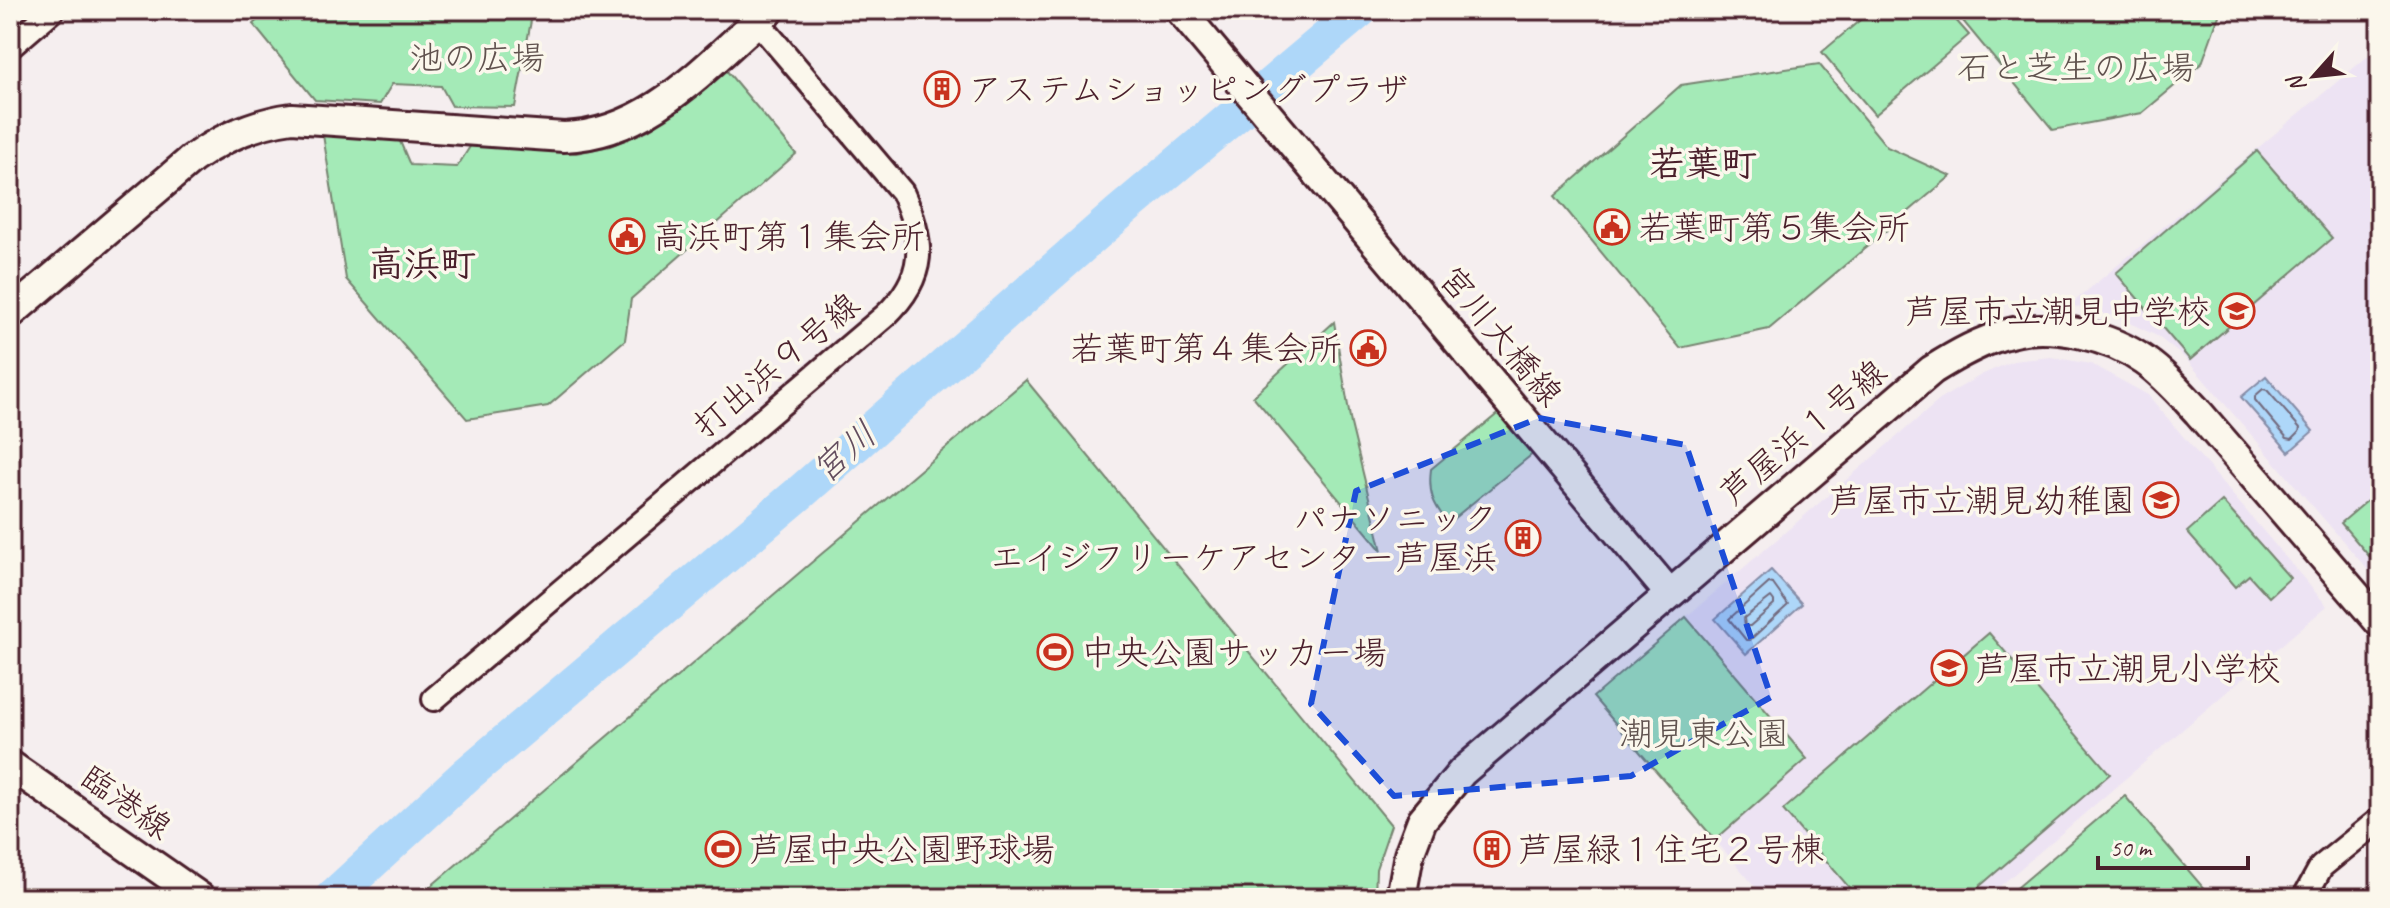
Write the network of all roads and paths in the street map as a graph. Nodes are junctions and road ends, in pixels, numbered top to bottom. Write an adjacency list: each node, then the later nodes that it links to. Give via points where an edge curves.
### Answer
1 (53, 10): 4 (street)
2 (1180, 10): 6 (street, 宮川大橋線)
3 (764, 16): 5 (street, via 672,96 601,133 564,137 292,118 250,127 192,159); 8 (street, 打出浜９号線, via 902,192 916,225 918,263 913,281 885,316)
4 (10, 47)
5 (10, 314)
6 (1669, 593): 7 (street, 芦屋浜１号線, via 1932,370 2009,333 2048,330 2117,346 2167,379); 12 (street, 芦屋浜１号線, via 1462,772 1422,820)
7 (2380, 623)
8 (434, 699)
9 (10, 765): 11 (street, 臨港線)
10 (2380, 819): 13 (street, via 2321,867)
11 (201, 898)
12 (1401, 898)
13 (2304, 898)

